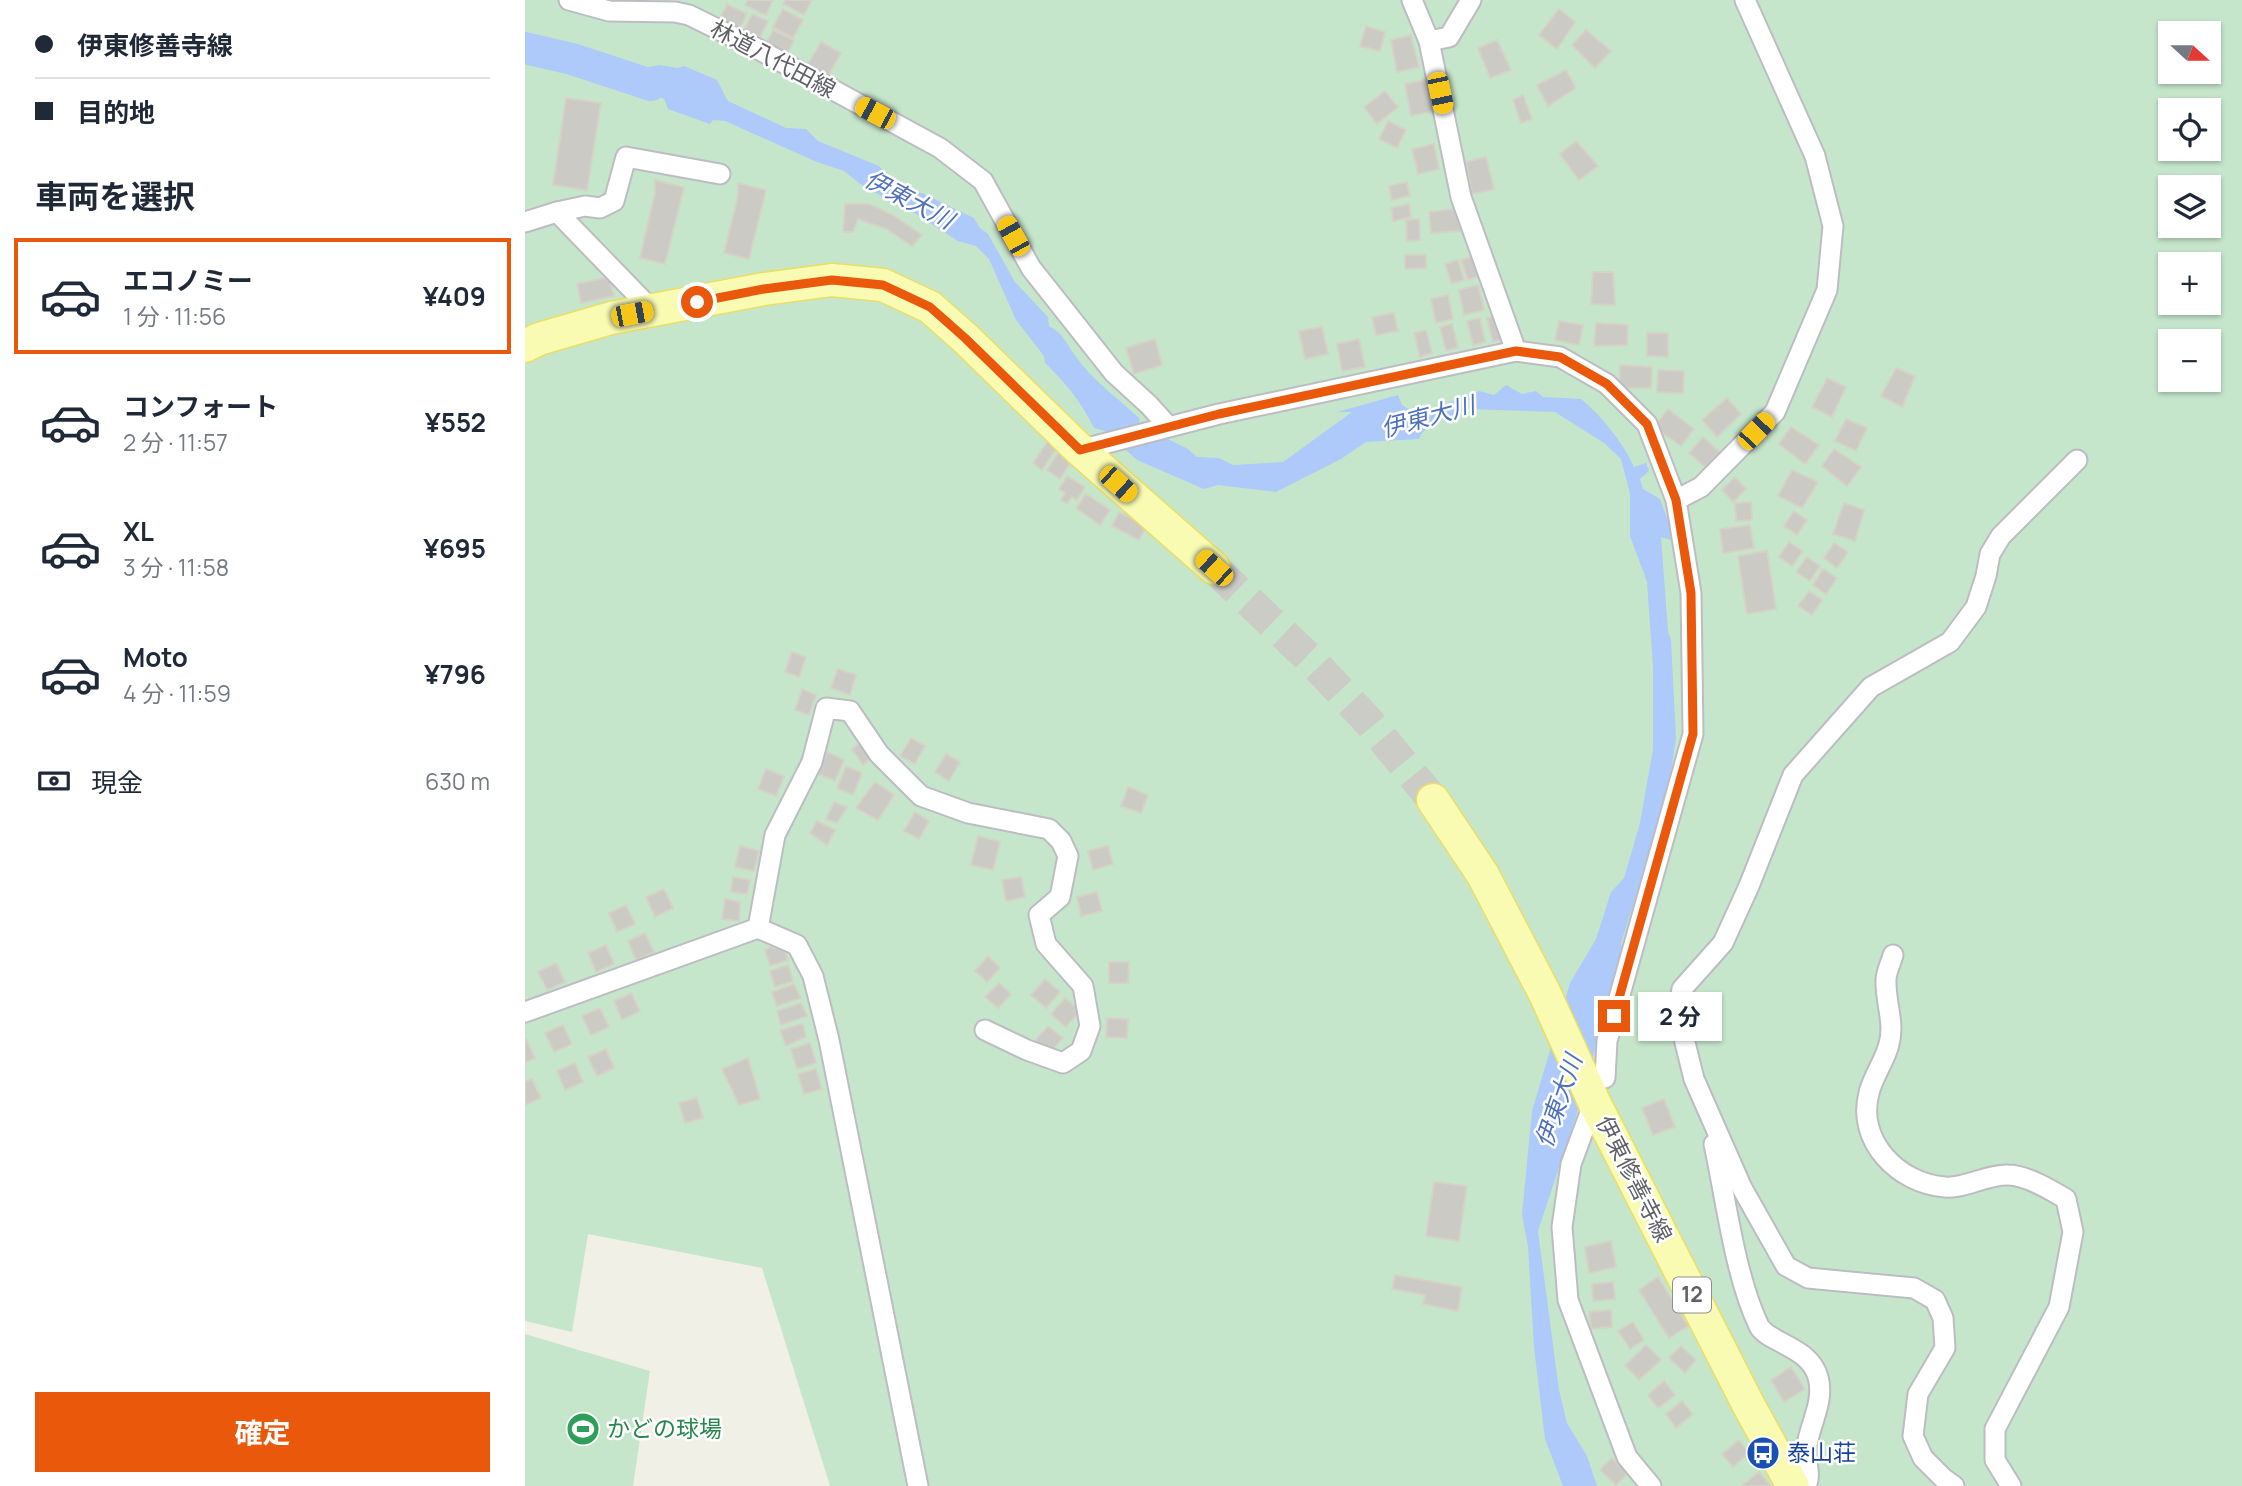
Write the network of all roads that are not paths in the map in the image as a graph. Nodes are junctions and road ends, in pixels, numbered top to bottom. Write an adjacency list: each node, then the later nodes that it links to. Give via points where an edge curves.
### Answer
1 (569, 0): 12 (street, 林道八代田線, via 609,11 689,15 968,167 983,181 1039,278 1114,373)
2 (1412, 0): 5 (street)
3 (1471, 0): 5 (street, via 1449,37)
4 (1745, 0): 15 (street, via 1815,156 1833,226 1827,289 1775,412 1701,487)
5 (1429, 41): 11 (street, via 1461,197)
6 (720, 174): 7 (street, via 626,157 614,201 600,208)
7 (557, 212): 8 (street); 9 (street)
8 (525, 222)
9 (652, 310): 10 (main road); 13 (main road, via 832,280 883,285 930,307)
10 (525, 346)
11 (1516, 351): 12 (street); 15 (street, via 1560,357 1607,384 1647,424)
12 (1168, 426): 13 (street)
13 (1080, 450): 16 (main road)
14 (2077, 460): 23 (street, via 2001,536 1990,554 1976,607 1949,642 1871,687 1793,775 1723,943 1682,989 1678,1014 1694,1079)
15 (1676, 500): 22 (street, via 1691,593 1693,734)
16 (1214, 568)
17 (1433, 800): 22 (main road, 伊東修善寺線 / 12, via 1483,875)
18 (758, 928): 20 (street); 21 (street, via 775,835 812,762 827,708 849,710 880,754 921,796 968,813 1049,829 1068,856 1060,897 1039,915 1046,944 1083,986 1090,1026 1081,1051 1063,1063); 24 (street, via 797,944 813,976)
19 (1893, 955): 29 (street, via 1886,980 1890,1042 1868,1093 1867,1110 1872,1139 1882,1156 1917,1180 1946,1188 2009,1175 2046,1187 2066,1199 2069,1210 2073,1232 2059,1307 1994,1429 1995,1460)
20 (525, 1012)
21 (985, 1030)
22 (1594, 1086): 25 (street, via 1571,1164 1562,1227 1568,1300 1627,1457); 26 (main road, 伊東修善寺線 / 12, via 1743,1394)
23 (1716, 1126): 27 (street, via 1714,1144 1744,1286 1761,1329 1803,1354 1818,1374 1820,1395 1806,1451 1810,1478); 28 (street, via 1742,1188 1786,1266 1808,1278 1914,1289 1935,1300 1943,1318 1945,1348 1918,1395 1913,1436 1923,1458)
24 (918, 1486)
25 (1651, 1486)
26 (1793, 1486)
27 (1806, 1486)
28 (1954, 1486)
29 (2011, 1486)

